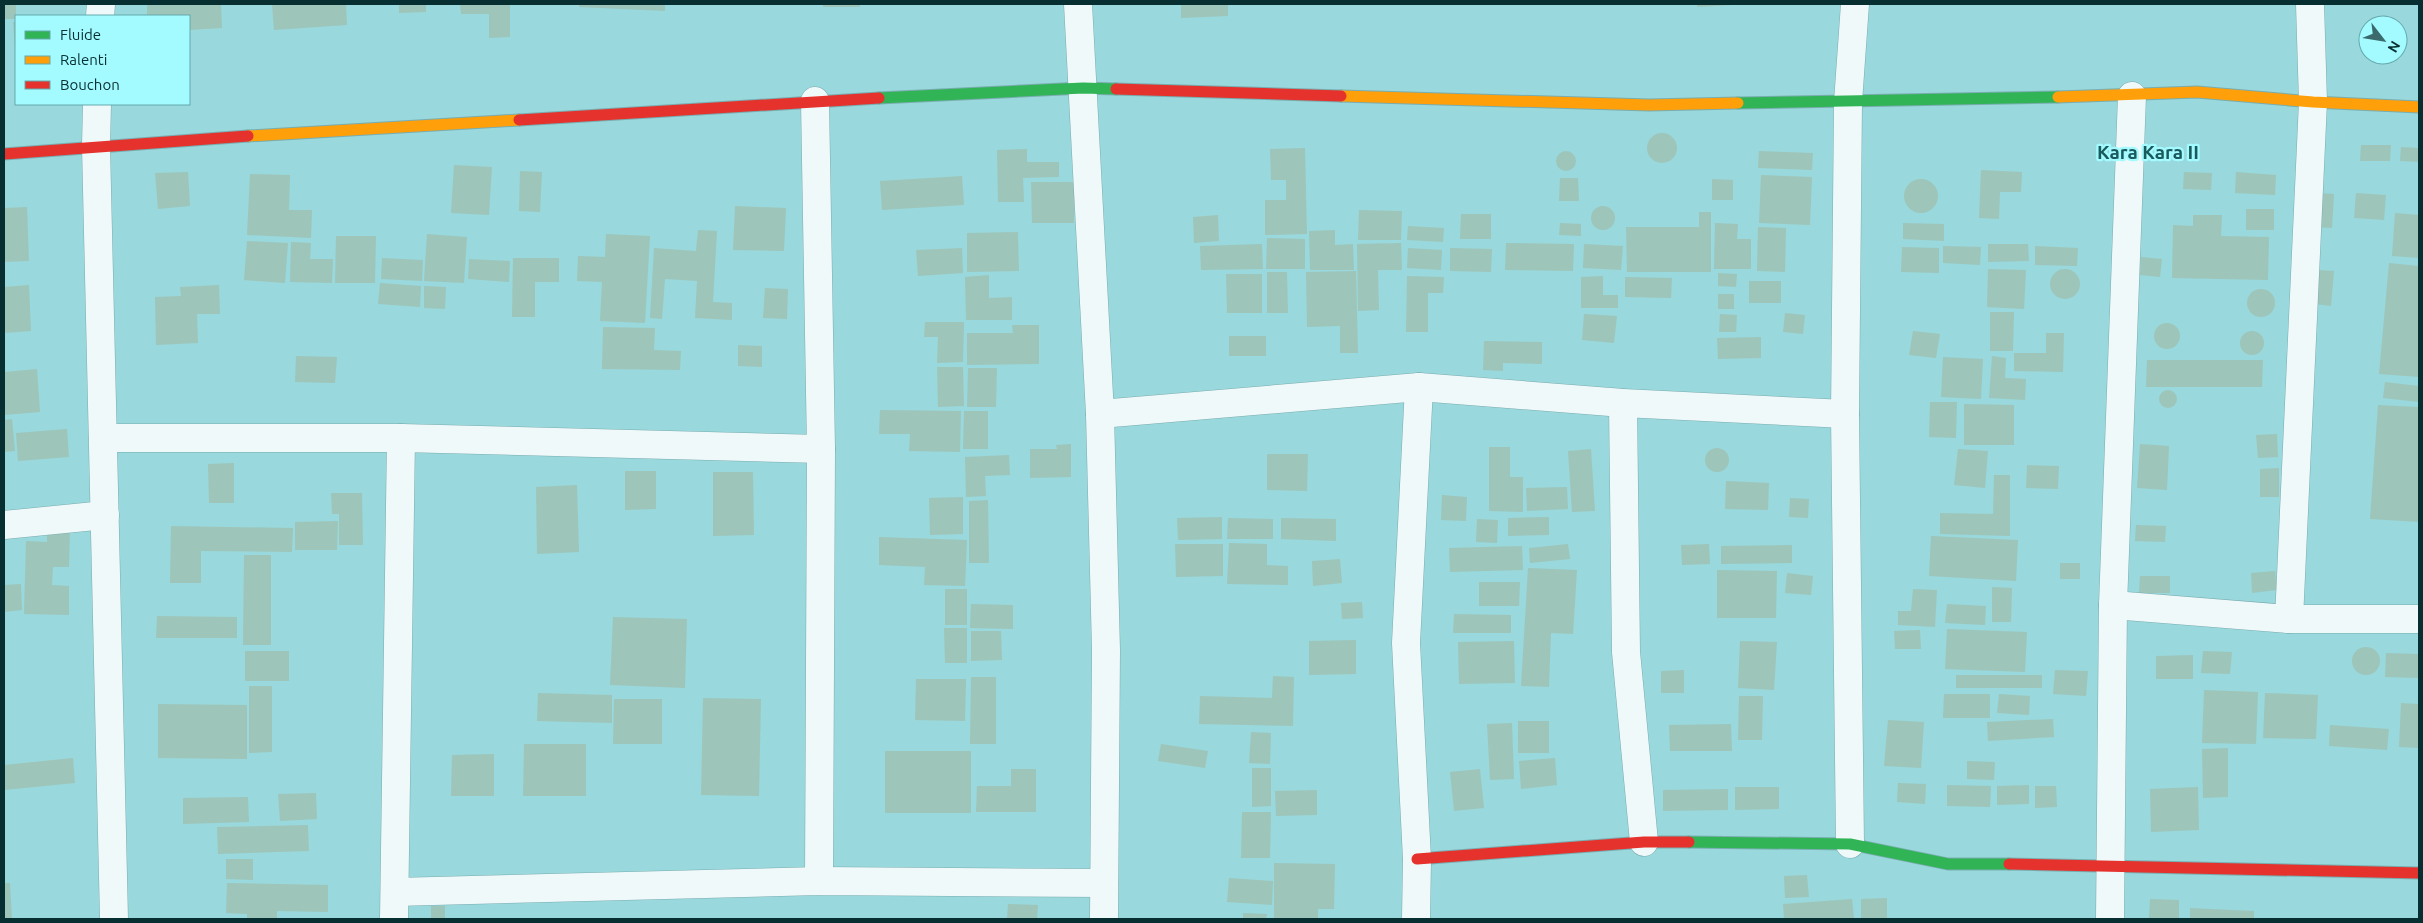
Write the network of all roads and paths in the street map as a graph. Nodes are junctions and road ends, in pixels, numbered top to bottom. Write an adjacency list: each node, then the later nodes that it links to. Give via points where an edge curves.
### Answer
1 (1078, 4): 4 (street)
2 (1855, 4): 7 (street)
3 (2310, 4): 8 (street)
4 (1083, 88): 6 (street); 7 (street, via 1649,105); 15 (street)
5 (2132, 96): 7 (street); 8 (street, via 2197,92); 22 (street)
6 (815, 101): 11 (street); 19 (street)
7 (1848, 102): 16 (street)
8 (2313, 102): 10 (street); 23 (street)
9 (97, 105): 11 (street)
10 (2419, 107)
11 (96, 146): 12 (street); 17 (street)
12 (4, 154)
13 (1419, 387): 14 (street); 15 (street); 27 (street, via 1406,644)
14 (1623, 403): 16 (street); 25 (street, via 1626,652)
15 (1100, 414): 31 (street, via 1106,650)
16 (1845, 414): 26 (street)
17 (103, 438): 18 (street); 20 (street)
18 (401, 438): 19 (street); 32 (street)
19 (821, 449): 30 (street)
20 (105, 515): 21 (street); 33 (street)
21 (4, 525)
22 (2113, 605): 23 (street); 28 (street)
23 (2289, 619): 24 (street)
24 (2419, 619)
25 (1644, 842): 26 (street); 27 (street)
26 (1850, 844): 28 (street, via 1948,864)
27 (1417, 860): 36 (street)
28 (2109, 865): 29 (street); 37 (street)
29 (2419, 873)
30 (819, 881): 31 (street); 32 (street)
31 (1104, 883): 35 (street)
32 (395, 892): 34 (street)
33 (114, 919)
34 (394, 919)
35 (1104, 919)
36 (1416, 919)
37 (2110, 919)

